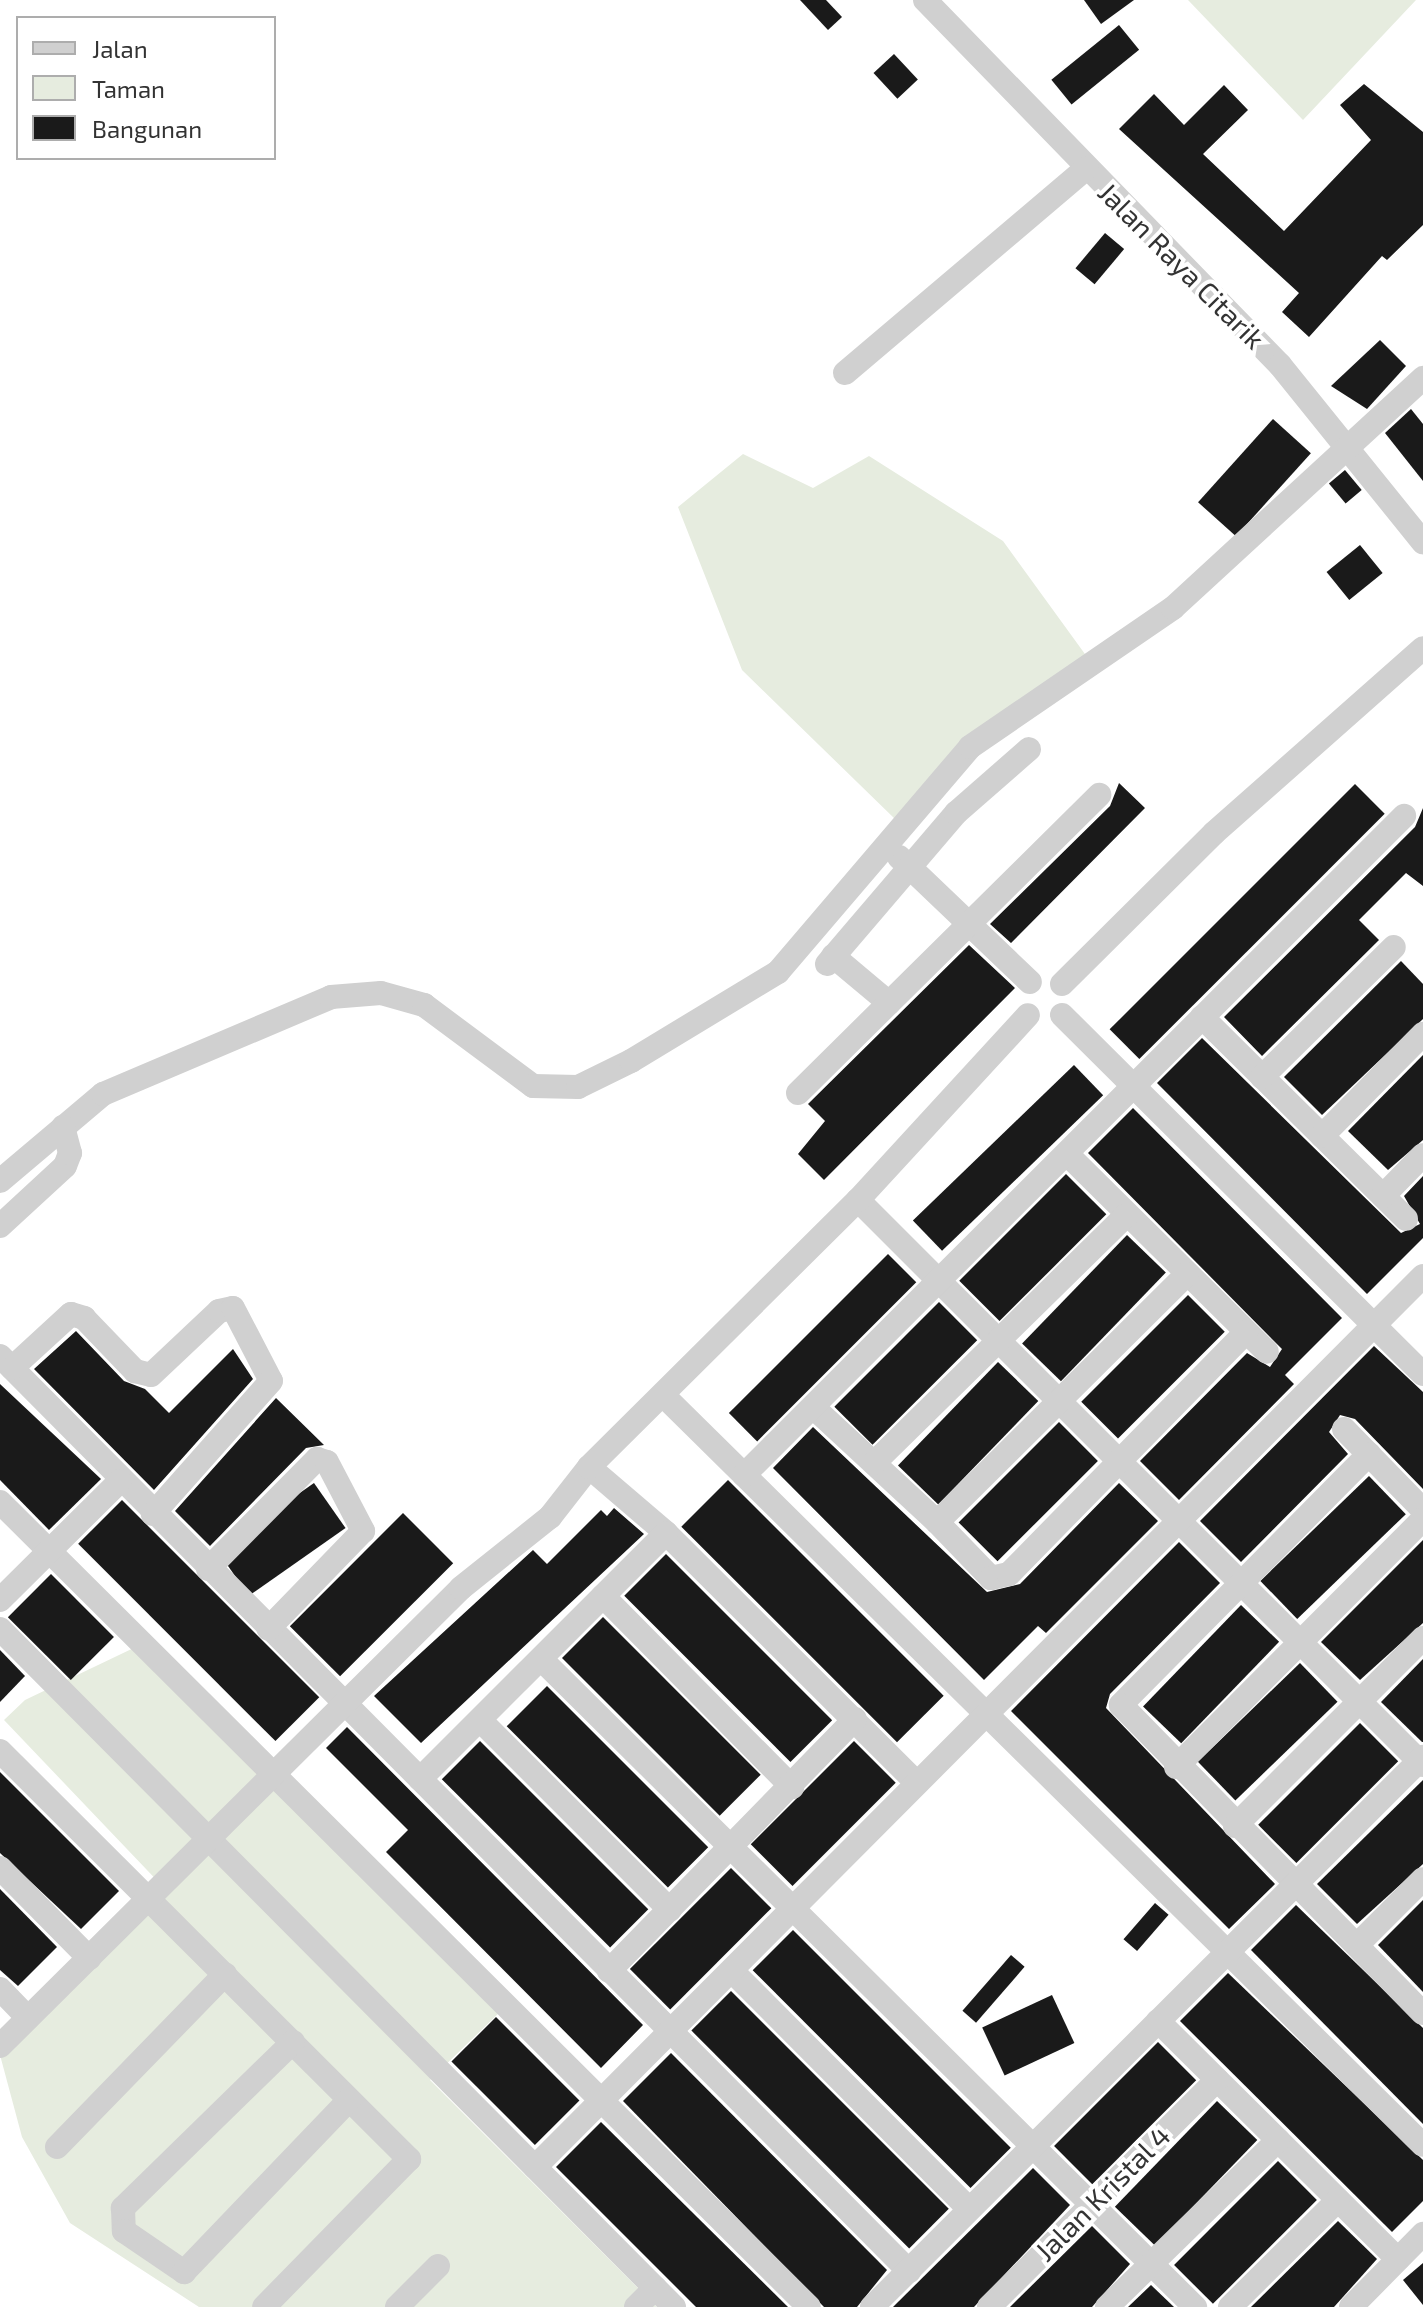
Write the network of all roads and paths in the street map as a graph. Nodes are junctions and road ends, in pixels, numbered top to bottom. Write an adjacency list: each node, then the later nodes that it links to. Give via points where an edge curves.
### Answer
1 (925, 0): 2 (street, Jalan Raya Citarik)
2 (1087, 168): 3 (street); 5 (street, Jalan Raya Citarik, via 1194,273)
3 (845, 373)
4 (1423, 378): 5 (street)
5 (1346, 445): 6 (street, Jalan Raya Citarik); 11 (street, via 1173,608 970,747)
6 (1423, 542)
7 (1423, 648): 16 (street, via 1214,833)
8 (1029, 749): 12 (street, via 973,795)
9 (1099, 795): 13 (street)
10 (1404, 816): 20 (street)
11 (885, 846): 12 (street); 25 (street, via 778,972 578,1087 533,1086 447,1018 381,993 331,997 175,1059 103,1094)
12 (909, 866): 13 (street); 17 (street, via 830,960)
13 (969, 924): 15 (street); 17 (street)
14 (1394, 947): 22 (street)
15 (1030, 982): 16 (street, via 1046,976); 18 (street, via 1022,999)
16 (1062, 984): 19 (street)
17 (889, 1003): 24 (street)
18 (1028, 1015): 19 (street, via 1046,1022); 31 (street)
19 (1062, 1015): 23 (street)
20 (1202, 1017): 22 (street); 23 (street)
21 (1423, 1034): 26 (street)
22 (1262, 1077): 26 (street)
23 (1131, 1087): 27 (street); 38 (street)
24 (798, 1093)
25 (63, 1127): 29 (street); 34 (street, via 70,1153 65,1166)
26 (1322, 1136): 30 (street)
27 (1067, 1154): 32 (street); 37 (street)
28 (1423, 1155): 30 (street)
29 (0, 1181)
30 (1383, 1196): 33 (street)
31 (858, 1200): 37 (street); 44 (street)
32 (1126, 1215): 35 (street); 40 (street)
33 (1406, 1219)
34 (0, 1226)
35 (1187, 1274): 39 (street); 45 (street)
36 (1423, 1276): 38 (street)
37 (938, 1280): 40 (street); 46 (street)
38 (1374, 1325): 43 (street); 57 (street)
39 (1246, 1332): 41 (street); 49 (street)
40 (1000, 1340): 45 (street); 50 (street)
41 (1267, 1352)
42 (6, 1362): 53 (street); 56 (street, via 71,1314 84,1318 135,1371 151,1375 219,1311 233,1308 271,1381)
43 (1423, 1374)
44 (664, 1396): 51 (street); 52 (street)
45 (1058, 1400): 49 (street); 59 (street)
46 (813, 1407): 50 (street); 52 (street)
47 (1344, 1429): 48 (street)
48 (1369, 1454): 55 (street); 63 (street)
49 (1120, 1461): 57 (street); 59 (street, via 1004,1578 991,1578)
50 (874, 1463): 59 (street)
51 (589, 1467): 60 (street); 72 (street, via 550,1517 470,1580)
52 (744, 1475): 73 (street)
53 (120, 1481): 56 (street); 61 (street)
54 (0, 1502): 61 (street)
55 (1423, 1510)
56 (153, 1514): 62 (street)
57 (1178, 1519): 63 (street); 73 (street)
58 (1423, 1519): 69 (street)
59 (937, 1522)
60 (666, 1533): 64 (street); 74 (street)
61 (50, 1551): 65 (street); 79 (street)
62 (208, 1569): 67 (street); 67 (street, via 317,1459 327,1462 363,1531)
63 (1242, 1581): 69 (street); 78 (street, via 1121,1705)
64 (603, 1596): 70 (street); 82 (street)
65 (0, 1600)
66 (0, 1629): 84 (street)
67 (268, 1629): 72 (street)
68 (1423, 1638): 71 (street)
69 (1299, 1641): 71 (street); 78 (street)
70 (541, 1659): 75 (street); 85 (street)
71 (1358, 1700): 77 (street); 83 (street)
72 (346, 1706): 79 (street); 80 (street)
73 (986, 1710): 81 (street); 93 (street)
74 (855, 1719): 81 (street); 82 (street)
75 (481, 1721): 80 (street); 91 (street)
76 (0, 1751): 89 (street)
77 (1422, 1761): 88 (street)
78 (1176, 1767): 83 (street)
79 (274, 1777): 84 (street); 107 (street)
80 (420, 1779): 95 (street)
81 (916, 1782): 90 (street)
82 (792, 1787): 85 (street)
83 (1235, 1826): 88 (street)
84 (207, 1842): 89 (street); 112 (street)
85 (732, 1848): 90 (street); 91 (street)
86 (0, 1868): 94 (street)
87 (1423, 1879): 92 (street)
88 (1295, 1884): 92 (street); 93 (street)
89 (149, 1899): 94 (street); 97 (street)
90 (794, 1909): 96 (street); 109 (street)
91 (670, 1910): 95 (street)
92 (1357, 1945): 99 (street)
93 (1226, 1953): 101 (street); 110 (street)
94 (89, 1958): 100 (street)
95 (609, 1971): 102 (street)
96 (732, 1971): 102 (street); 115 (street)
97 (225, 1974): 103 (street); 111 (street)
98 (0, 1989): 100 (street)
99 (1420, 2004)
100 (28, 2018): 104 (street)
101 (1158, 2021): 105 (street); 109 (street)
102 (671, 2032): 107 (street); 120 (street)
103 (293, 2042): 106 (street); 106 (street, via 123,2208 124,2231 184,2272)
104 (0, 2046)
105 (1217, 2080): 108 (street); 114 (street, Jalan Kristal 4)
106 (349, 2100): 122 (street, via 409,2159)
107 (601, 2100): 112 (street); 126 (street)
108 (1278, 2140): 113 (street); 118 (street)
109 (1035, 2142): 114 (street); 115 (street)
110 (1423, 2145)
111 (57, 2147)
112 (535, 2167): 121 (street)
113 (1338, 2200): 117 (street); 131 (street)
114 (1090, 2204): 118 (street); 128 (street, Jalan Kristal 4)
115 (969, 2209): 120 (street)
116 (1423, 2234): 117 (street)
117 (1398, 2259): 132 (street)
118 (1151, 2264): 129 (street); 130 (street)
119 (438, 2266): 123 (street)
120 (909, 2271): 127 (street)
121 (655, 2288): 124 (street); 125 (street)
122 (264, 2307)
123 (397, 2307)
124 (636, 2307)
125 (674, 2307)
126 (809, 2307)
127 (872, 2307)
128 (989, 2307)
129 (1107, 2307)
130 (1195, 2307)
131 (1230, 2307)
132 (1351, 2307)

